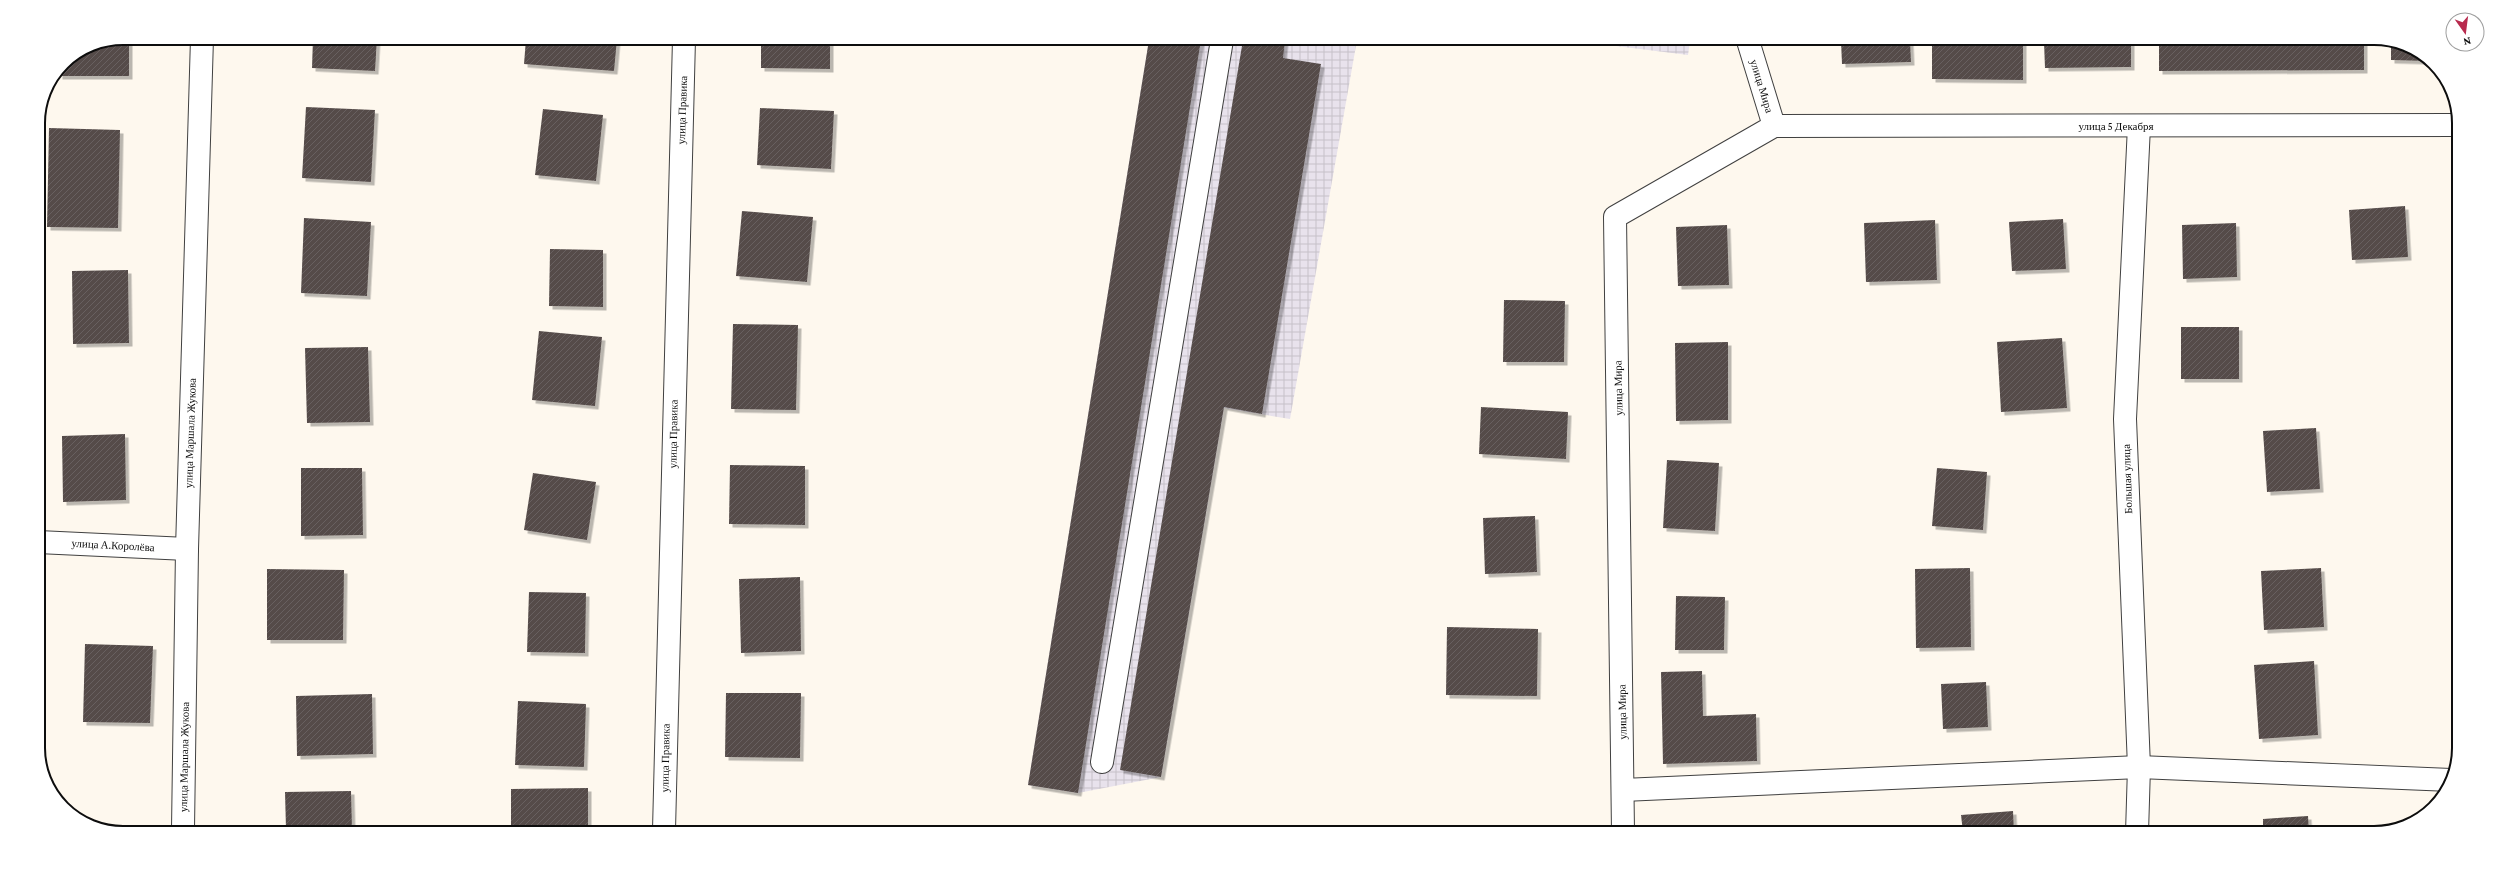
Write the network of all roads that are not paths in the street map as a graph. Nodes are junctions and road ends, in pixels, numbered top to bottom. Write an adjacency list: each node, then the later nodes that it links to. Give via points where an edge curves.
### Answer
1 (202, 45): 9 (street, улица Маршала Жукова)
2 (684, 45): 15 (street, улица Правика)
3 (1221, 45): 10 (street)
4 (1749, 45): 6 (street, улица Мира)
5 (2452, 125): 7 (street, улица 5 Декабря)
6 (1774, 126): 7 (street, улица 5 Декабря); 13 (street, улица Мира, via 1615,217)
7 (2138, 126): 11 (street, Большая улица, via 2125,419)
8 (45, 542): 9 (street, улица А.Королёва)
9 (187, 549): 14 (street, улица Маршала Жукова)
10 (1102, 762)
11 (2139, 767): 12 (street); 13 (street); 17 (street, Большая улица)
12 (2445, 780)
13 (1623, 790): 16 (street, улица Мира)
14 (183, 826)
15 (664, 826)
16 (1623, 826)
17 (2138, 826)

